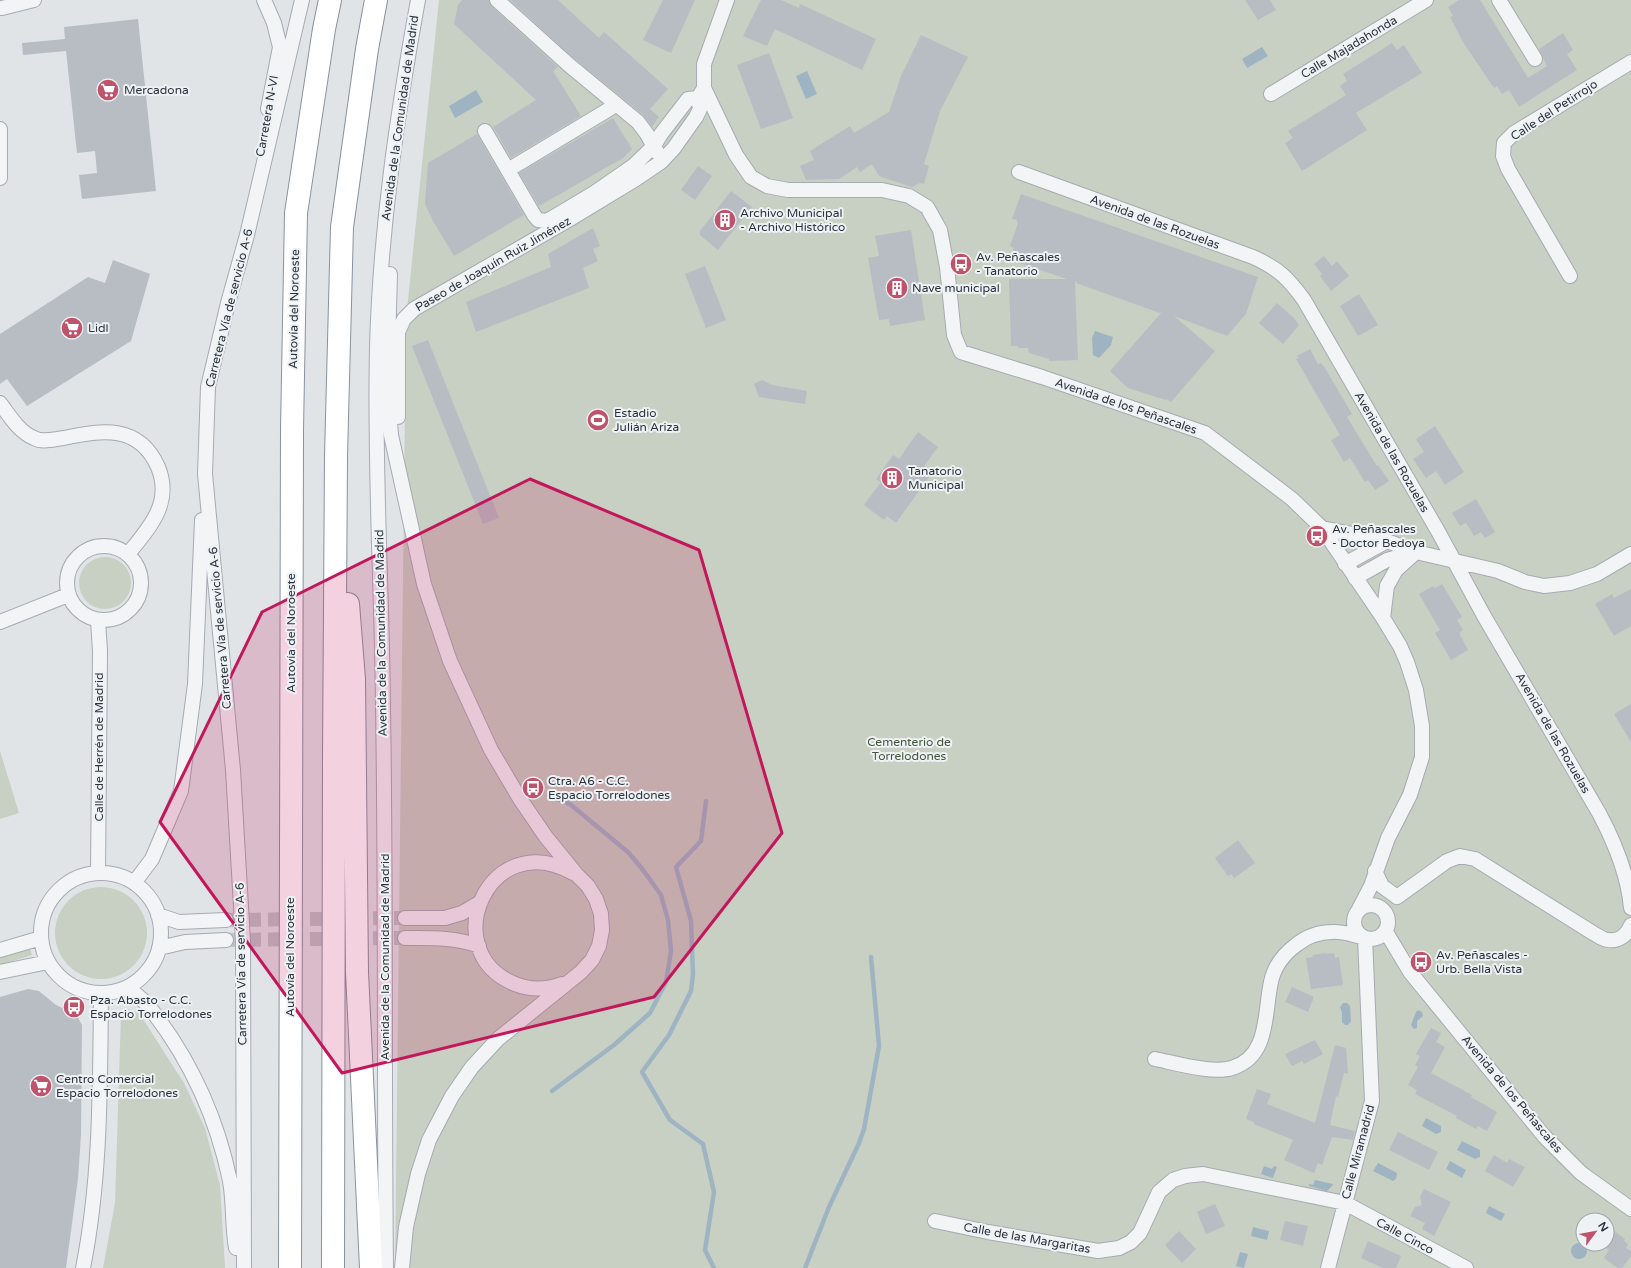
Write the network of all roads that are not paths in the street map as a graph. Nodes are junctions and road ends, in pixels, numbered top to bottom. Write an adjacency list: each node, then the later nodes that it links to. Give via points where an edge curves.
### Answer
1 (34, 0): 11 (street)
2 (264, 0): 25 (street, Carretera N-VI, via 274,23 280,48)
3 (302, 0): 25 (street, Carretera Vía de servicio A-6)
4 (330, 0): 79 (highway, Autovía del Noroeste, via 296,214 292,430)
5 (376, 0): 29 (highway, via 342,227)
6 (418, 0): 24 (street, Avenida de la Comunidad de Madrid, via 392,154)
7 (497, 0): 16 (street)
8 (727, 0): 14 (street, Paseo de Joaquín Ruiz Jiménez, via 704,64)
9 (1426, 0): 15 (street, Calle Majadahonda)
10 (1499, 0): 12 (street)
11 (1, 9)
12 (1535, 58)
13 (1631, 62): 26 (street, Calle del Petirrojo, via 1514,133 1504,143 1503,156 1508,169)
14 (701, 93): 19 (street, via 688,99); 20 (street, Paseo de Joaquín Ruiz Jiménez, via 700,109 696,117); 27 (street, Paseo de Joaquín Ruiz Jiménez, via 751,177 767,186 788,190 882,190 909,196 927,207 940,230 947,267 954,335)
15 (1272, 94)
16 (615, 103): 19 (street, via 638,122); 21 (street)
17 (0, 129): 23 (street)
18 (485, 131): 21 (street)
19 (654, 146): 20 (street); 21 (street, via 633,166 547,221 538,220 534,215)
20 (661, 162): 31 (street, Paseo de Joaquín Ruiz Jiménez, via 570,219 414,309 404,319 398,332 397,348)
21 (508, 170)
22 (1018, 172): 37 (street, Avenida de las Rozuelas, via 1253,256 1280,272 1304,300)
23 (0, 178)
24 (384, 230): 31 (street, via 390,278 388,398 391,435); 82 (street, Avenida de la Comunidad de Madrid, via 377,345 376,428 383,629)
25 (247, 235): 30 (street, Carretera Vía de servicio A-6, via 208,387)
26 (1570, 276)
27 (961, 352): 32 (street, Avenida de los Peñascales, via 1205,432 1292,499)
28 (0, 403): 35 (street, via 18,427 33,438 42,441 94,432 113,432 128,436 153,457 160,474 160,508 152,524)
29 (336, 456): 80 (highway); 81 (highway, via 354,678 357,972)
30 (205, 474): 47 (street, via 195,684 181,791 152,859); 78 (street, Carretera Vía de servicio A-6, via 233,770 243,941)
31 (402, 488): 46 (street, via 424,584 450,661 491,750 520,799)
32 (1322, 528): 33 (street); 38 (street, Avenida de los Peñascales)
33 (1387, 541): 34 (street); 38 (street)
34 (1416, 552): 37 (street); 39 (street, via 1387,560); 41 (street, via 1396,570 1387,586)
35 (128, 554): 40 (street, via 113,546 98,546 82,552 72,564 66,579); 42 (street, via 138,567 142,583 138,599 129,612 114,620)
36 (1631, 554): 37 (street, via 1597,574 1570,583 1544,586)
37 (1453, 560): 52 (street, Avenida de las Rozuelas, via 1600,813 1624,872)
38 (1346, 564): 39 (street, Avenida de los Peñascales)
39 (1355, 578): 41 (street, Avenida de los Peñascales)
40 (68, 595): 42 (street, via 75,607 85,616); 43 (street)
41 (1383, 618): 44 (street, Avenida de los Peñascales, via 1402,651 1416,690 1422,726 1422,757 1410,795)
42 (98, 621): 45 (street, Calle de Herrén de Madrid)
43 (0, 622)
44 (1375, 871): 48 (street, Avenida de los Peñascales); 49 (street, via 1382,886)
45 (98, 873): 47 (street, via 116,875); 60 (street, via 74,879 55,893 46,907 41,922)
46 (577, 875): 50 (street, via 546,862 513,867 487,888); 70 (street, via 596,899 601,914 602,930 592,960)
47 (134, 883): 53 (street, via 153,903)
48 (1371, 886): 51 (street); 54 (street, Avenida de los Peñascales)
49 (1397, 897): 51 (street); 57 (street, via 1447,861 1460,856 1475,859 1586,929 1608,940 1621,938)
50 (479, 902): 55 (street, via 462,913 445,918); 64 (street, via 476,917)
51 (1380, 907): 54 (street, via 1368,905); 59 (street, via 1388,918)
52 (1631, 908)
53 (158, 915): 56 (street, via 179,922); 65 (street, via 161,930)
54 (1356, 915): 58 (street); 62 (street, via 1356,930)
55 (405, 918)
56 (226, 920)
57 (1631, 925)
58 (1333, 932): 62 (street); 73 (street, via 1315,934 1286,952 1271,981 1264,1033 1258,1048 1246,1061 1233,1068 1219,1070)
59 (1386, 932): 62 (street, via 1378,938); 68 (street, Avenida de los Peñascales)
60 (40, 938): 66 (street); 67 (street)
61 (405, 938): 64 (street, via 463,940)
62 (1367, 938): 68 (street, Avenida de los Peñascales); 74 (street, Calle Miramadrid, via 1372,1101)
63 (226, 940): 65 (street, via 185,942)
64 (479, 946): 70 (street, via 485,960 496,972 508,981 523,987 539,989)
65 (159, 948): 71 (street, via 148,971)
66 (0, 950)
67 (48, 962): 69 (street); 72 (street, via 62,979 80,990)
68 (1405, 966): 75 (street, Avenida de los Peñascales, via 1544,1136 1581,1173)
69 (0, 972)
70 (569, 981): 83 (street, via 498,1039 472,1067 452,1096 429,1140 418,1174 406,1227)
71 (128, 987): 72 (street, via 115,992); 78 (street, via 150,1007 195,1078 209,1108 230,1182 236,1246)
72 (101, 993): 77 (street, via 98,1149 90,1235)
73 (1155, 1059)
74 (1344, 1203): 76 (street, Calle de las Margaritas, via 1203,1174 1185,1176 1173,1180 1159,1192 1140,1233 1131,1242 1119,1248 1098,1251); 84 (street, Calle Miramadrid); 85 (street, Calle Cinco)
75 (1631, 1209)
76 (935, 1221)
77 (83, 1268)
78 (243, 1268)
79 (290, 1268)
80 (333, 1268)
81 (371, 1268)
82 (386, 1268)
83 (402, 1268)
84 (1328, 1268)
85 (1466, 1268)

